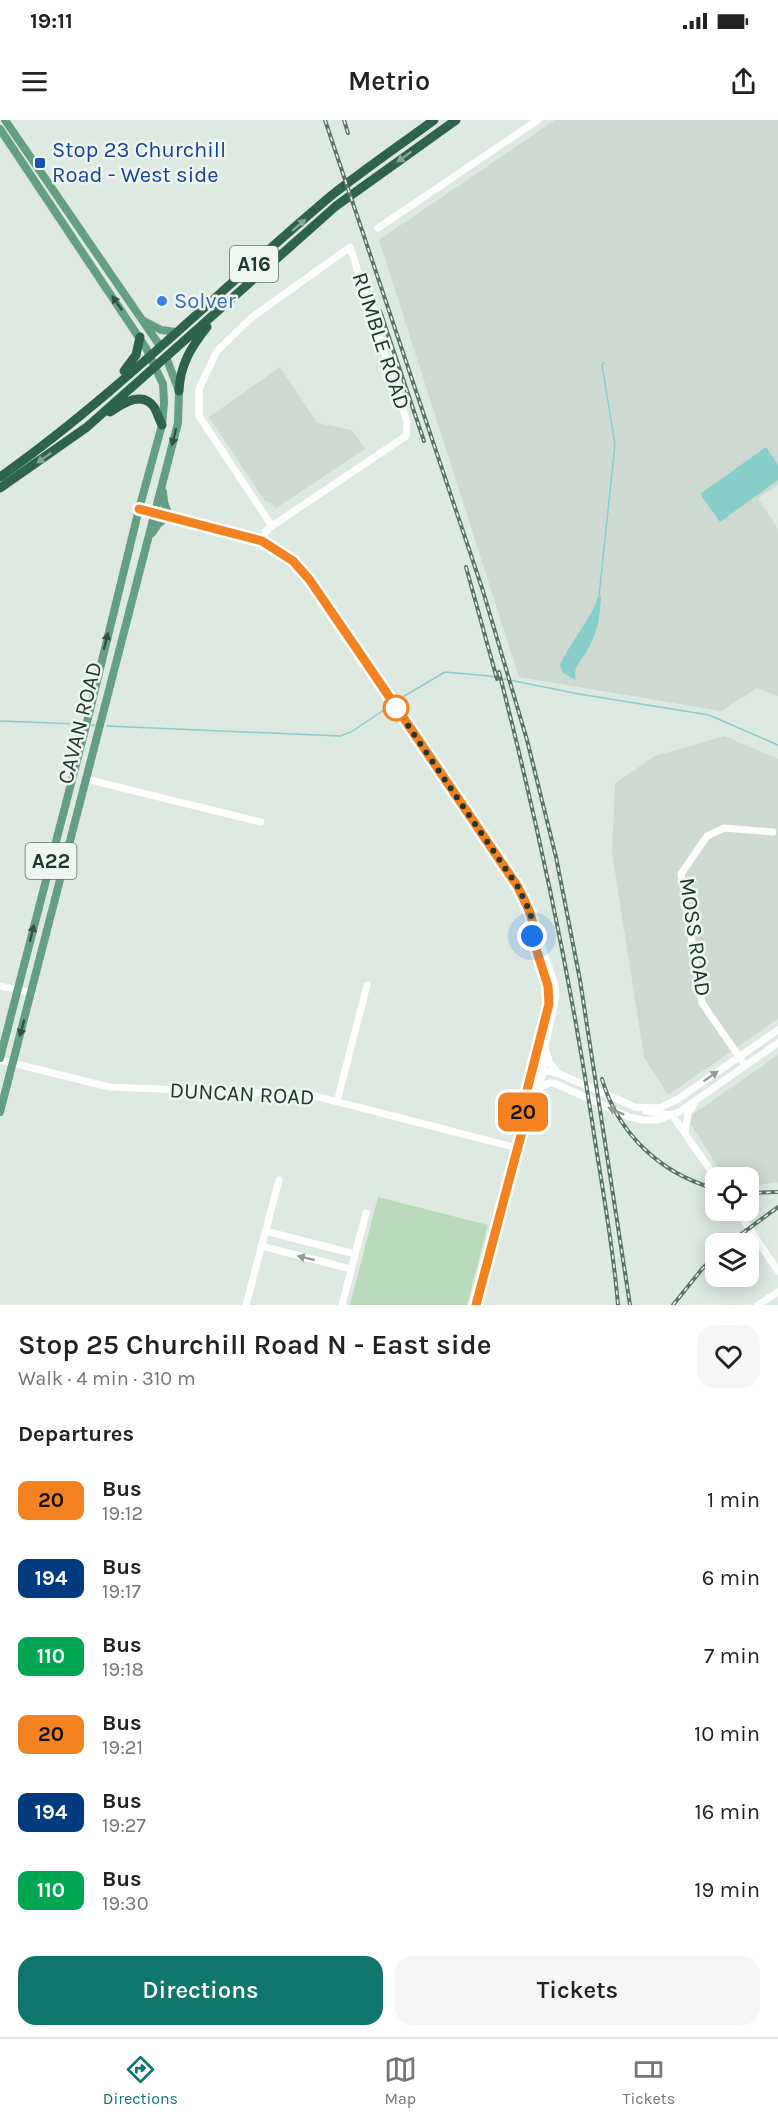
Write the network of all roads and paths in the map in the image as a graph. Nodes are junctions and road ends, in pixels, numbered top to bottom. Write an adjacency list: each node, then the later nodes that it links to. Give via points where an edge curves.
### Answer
1 (5, 120): 6 (main road, A22)
2 (434, 120): 10 (highway, A16, one-way to 2, via 355,177)
3 (538, 120): 7 (street)
4 (452, 123): 8 (highway, A16, one-way to 8, via 336,207)
5 (0, 129): 6 (main road, A22)
6 (54, 202): 9 (main road, A22); 11 (main road, A22, one-way to 6)
7 (378, 228)
8 (226, 305): 14 (highway, A16); 16 (highway, via 184,361)
9 (139, 317): 10 (main road, via 154,327); 12 (main road, A22)
10 (176, 332): 12 (highway, A16)
11 (140, 337): 13 (main road, A22); 17 (highway, via 134,358)
12 (160, 346): 13 (highway, A16); 14 (highway, CAVAN ROAD / A22)
13 (150, 355): 15 (main road, CAVAN ROAD / A22); 17 (highway, A16)
14 (166, 357): 15 (highway, A16); 16 (main road, CAVAN ROAD / A22)
15 (156, 366): 18 (main road, CAVAN ROAD / A22, via 163,384); 19 (highway, A16)
16 (179, 391): 22 (main road, CAVAN ROAD / A22, one-way to 22, via 178,423)
17 (98, 399): 20 (highway, A16, via 38,449)
18 (162, 425): 19 (highway, via 152,404 133,399); 24 (main road, CAVAN ROAD / A22)
19 (87, 427): 23 (highway, A16, one-way to 23)
20 (5, 470): 21 (highway, A16)
21 (0, 477)
22 (162, 483): 25 (main road, CAVAN ROAD / A22); 26 (main road)
23 (0, 488)
24 (139, 509): 25 (street); 36 (main road, CAVAN ROAD / A22, one-way to 24)
25 (155, 513): 26 (street); 28 (main road, CAVAN ROAD / A22)
26 (169, 516): 28 (main road); 29 (street)
27 (272, 526): 27 (street, RUMBLE ROAD, via 406,436 408,422 350,247 251,318 217,351 199,389 199,416); 29 (street, RUMBLE ROAD)
28 (148, 537): 30 (main road, CAVAN ROAD / A22)
29 (262, 541): 33 (street, via 303,571 518,887)
30 (86, 779): 31 (street); 37 (main road, CAVAN ROAD / A22)
31 (261, 822)
32 (773, 832): 41 (street, MOSS ROAD, via 724,828 707,836 681,874 702,1003)
33 (534, 930): 40 (street, via 556,988); 47 (street, via 532,936 549,998)
34 (367, 985): 51 (street)
35 (0, 986): 36 (street)
36 (17, 990): 37 (street); 42 (main road, CAVAN ROAD / A22)
37 (32, 993): 43 (main road, CAVAN ROAD / A22, one-way to 43)
38 (778, 1030): 41 (street)
39 (778, 1042): 44 (street)
40 (545, 1048): 45 (street); 46 (street)
41 (739, 1056): 44 (street, MOSS ROAD); 49 (street, one-way to 41)
42 (0, 1059): 43 (street, DUNCAN ROAD)
43 (13, 1063): 51 (street, DUNCAN ROAD, via 109,1087 311,1095); 53 (main road, CAVAN ROAD / A22)
44 (745, 1065): 50 (street)
45 (544, 1070): 46 (street); 47 (street); 48 (street)
46 (557, 1073): 52 (street)
47 (531, 1078): 55 (street, via 522,1110)
48 (537, 1089): 54 (street, one-way to 48, via 643,1120 554,1083); 55 (street)
49 (683, 1095): 52 (street, via 659,1108); 54 (street)
50 (697, 1100): 54 (street); 56 (street, via 688,1113)
51 (337, 1102): 57 (street, DUNCAN ROAD)
52 (635, 1107): 54 (street)
53 (0, 1112)
54 (672, 1115): 56 (street)
55 (524, 1124): 57 (street)
56 (685, 1133): 58 (street)
57 (517, 1148): 70 (street)
58 (708, 1167)
59 (279, 1180): 62 (street)
60 (366, 1213): 64 (street)
61 (744, 1221): 66 (street)
62 (266, 1230): 63 (street); 64 (street)
63 (261, 1246): 65 (street, one-way to 63); 68 (street)
64 (355, 1254): 65 (street)
65 (351, 1269): 69 (street)
66 (778, 1271)
67 (778, 1292): 71 (street)
68 (246, 1305)
69 (342, 1305)
70 (476, 1305)
71 (758, 1305)

